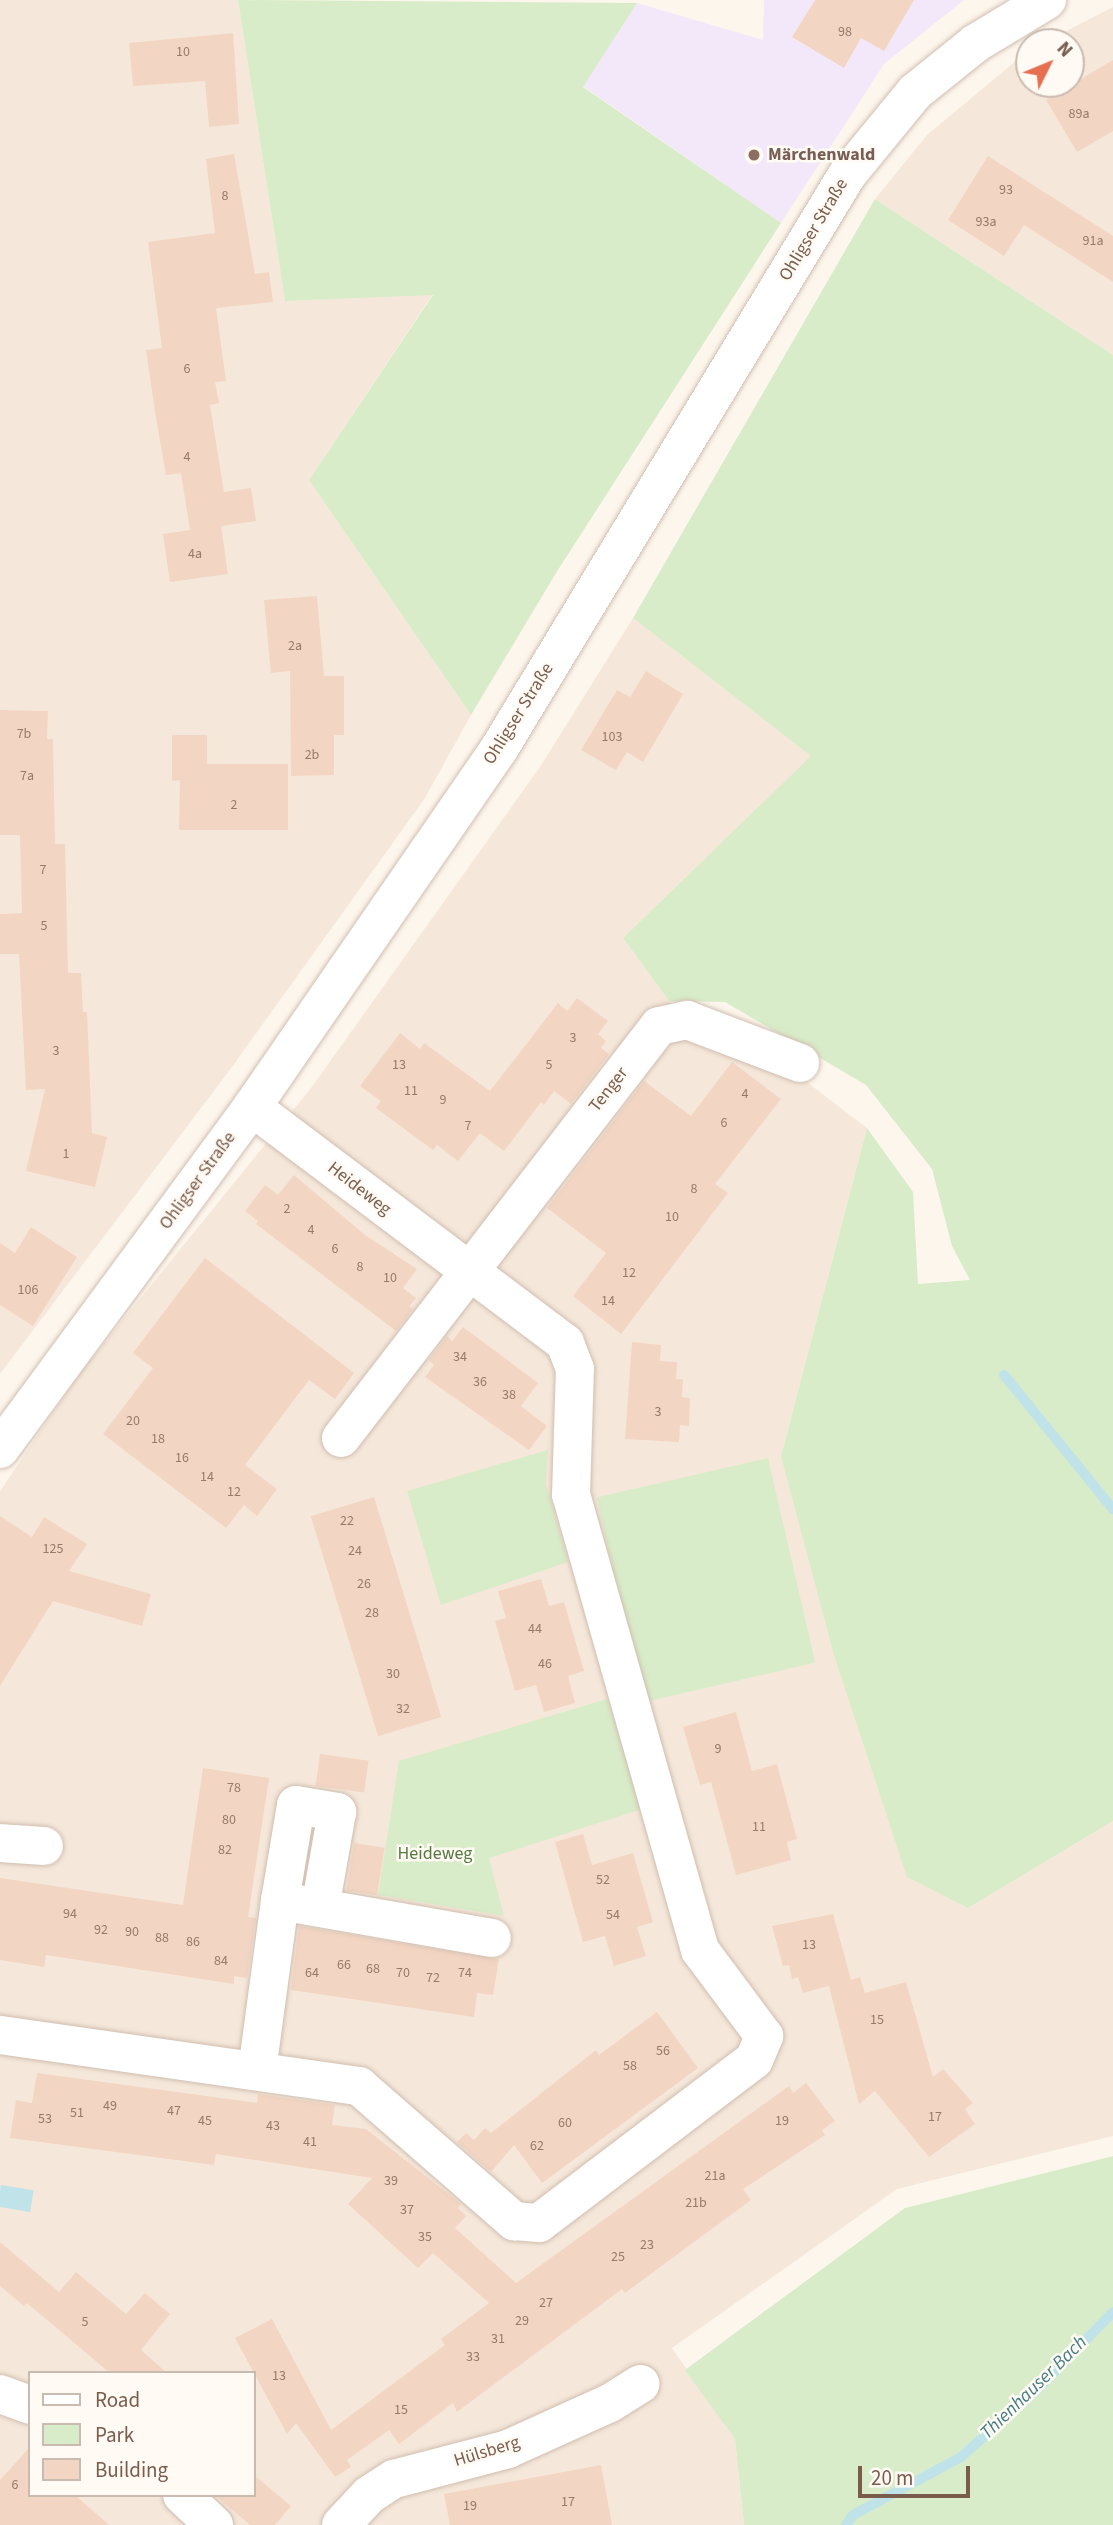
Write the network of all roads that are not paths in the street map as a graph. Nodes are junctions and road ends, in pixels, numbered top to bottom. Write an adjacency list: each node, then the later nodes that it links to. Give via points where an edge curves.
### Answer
1 (1047, 0): 3 (street, Ohligser Straße, via 976,43 915,92 847,175 499,750)
2 (800, 1063): 4 (street, Tenger, via 687,1020 659,1026)
3 (252, 1107): 4 (street, Heideweg); 6 (street, Ohligser Straße)
4 (466, 1272): 5 (street); 13 (street, Heideweg, via 565,1343 575,1369 571,1494 700,1950 764,2036 754,2060 539,2222 514,2221 359,2086)
5 (341, 1438)
6 (0, 1449)
7 (0, 1843): 8 (street)
8 (44, 1846)
9 (280, 1901): 10 (street); 10 (street, via 296,1805 337,1812); 13 (street)
10 (320, 1908): 11 (street)
11 (492, 1938)
12 (0, 2035): 13 (street, Heideweg)
13 (257, 2071)
14 (640, 2384): 19 (street, Hülsberg, via 610,2403 508,2449 394,2479 369,2494)
15 (0, 2394): 16 (street)
16 (28, 2404)
17 (184, 2497): 18 (street)
18 (214, 2525)
19 (341, 2525)

